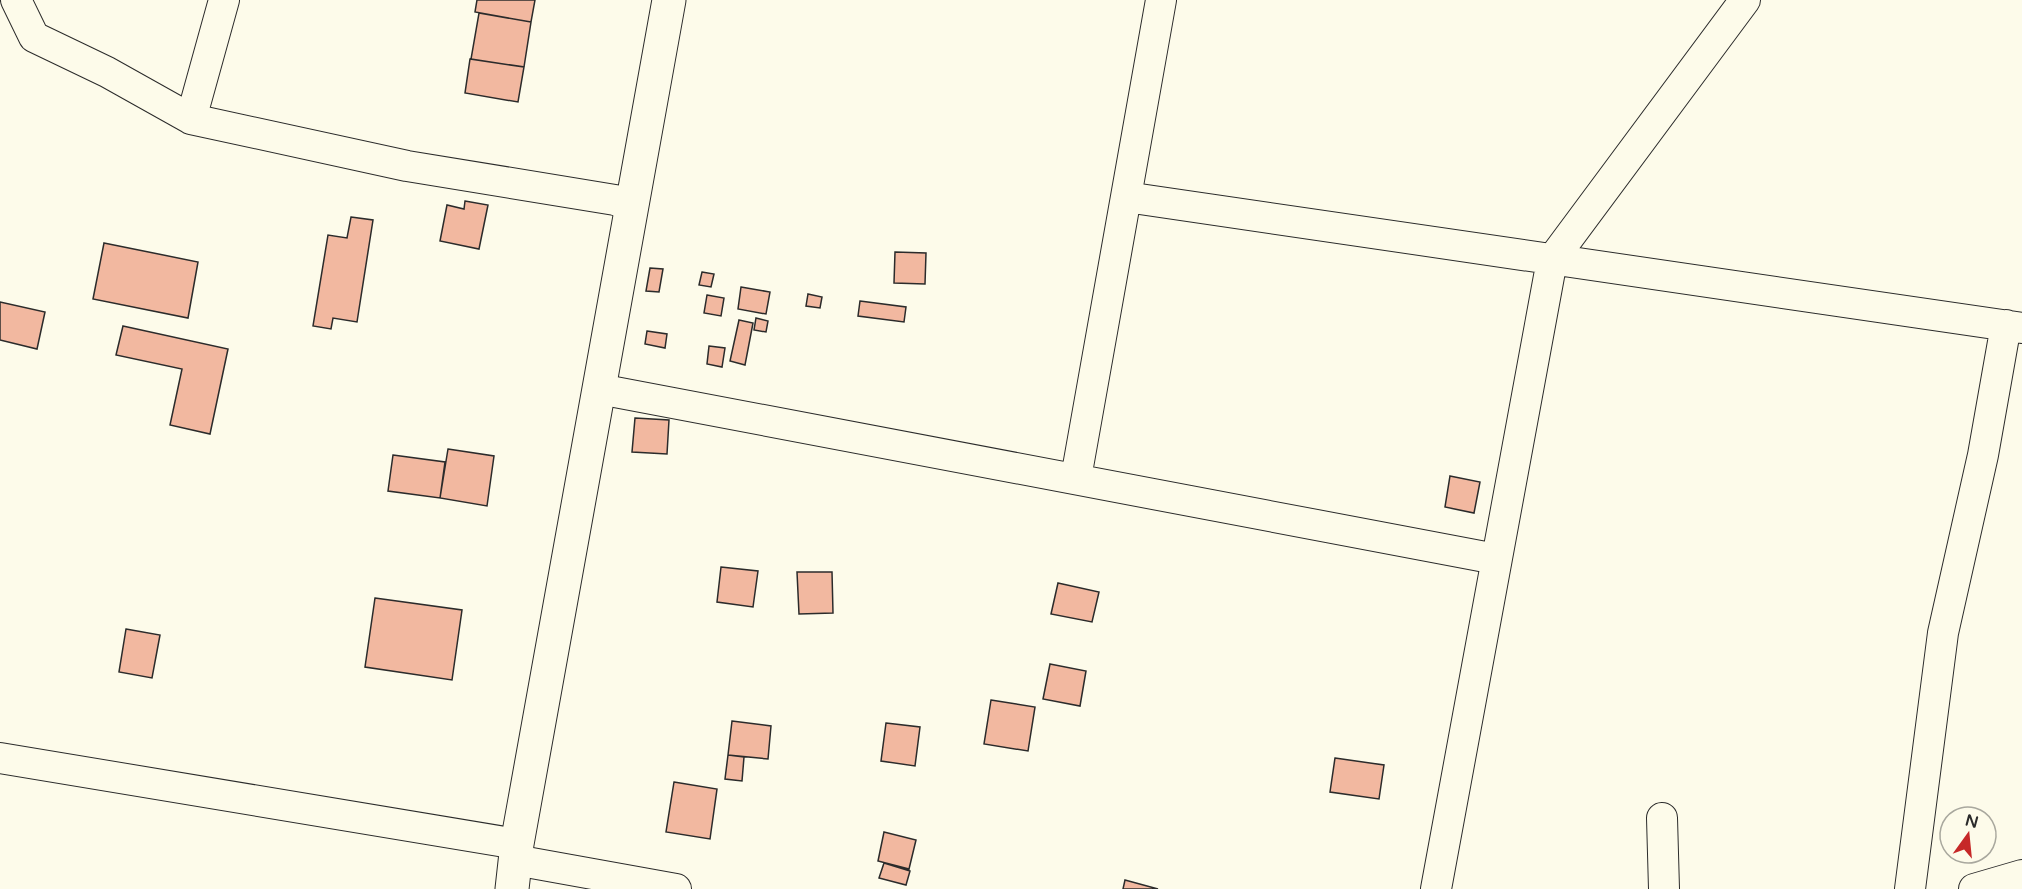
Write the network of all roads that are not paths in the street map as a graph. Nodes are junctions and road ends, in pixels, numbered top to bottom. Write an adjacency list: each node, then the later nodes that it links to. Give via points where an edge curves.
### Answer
1 (16, 0): 6 (street, via 34,37)
2 (224, 0): 6 (street)
3 (669, 0): 8 (street)
4 (1161, 0): 7 (street)
5 (1745, 0): 9 (street)
6 (191, 118): 8 (street, via 407,166)
7 (1126, 197): 9 (street); 12 (street)
8 (632, 206): 11 (street)
9 (1552, 260): 10 (street); 13 (street)
10 (2014, 326): 21 (street, via 1943,633)
11 (599, 389): 12 (street); 16 (street)
12 (1076, 478): 13 (street)
13 (1496, 559): 19 (street)
14 (0, 758): 16 (street)
15 (1662, 818): 20 (street)
16 (514, 864): 18 (street)
17 (2022, 875): 22 (street)
18 (676, 889)
19 (1436, 889)
20 (1664, 889)
21 (1910, 889)
22 (1974, 889)

